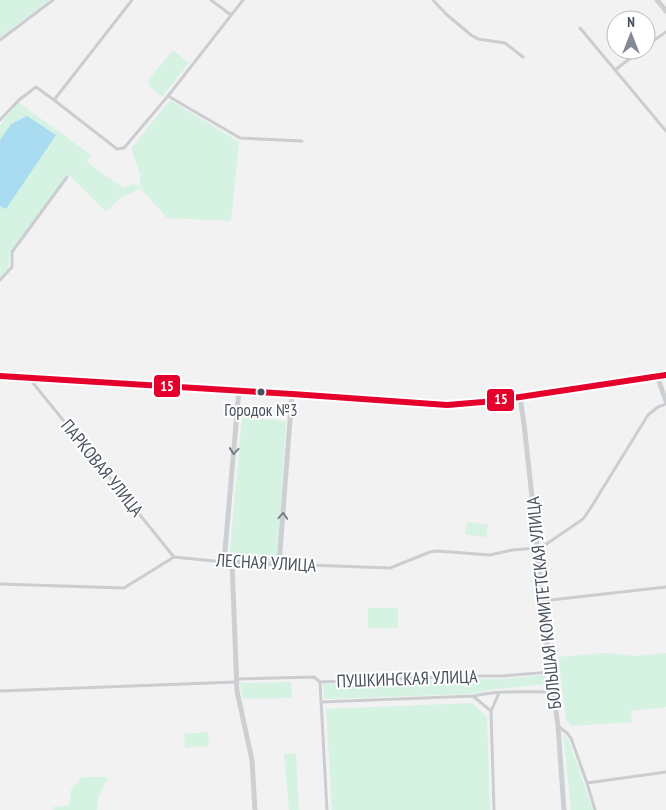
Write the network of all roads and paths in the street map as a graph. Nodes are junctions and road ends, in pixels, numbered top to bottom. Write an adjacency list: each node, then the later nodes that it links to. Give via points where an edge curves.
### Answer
1 (53, 0): 10 (street)
2 (132, 0): 15 (street)
3 (211, 0): 8 (street)
4 (243, 0): 8 (street)
5 (433, 0): 11 (street, via 478,39 505,43)
6 (657, 0): 7 (street)
7 (666, 11)
8 (231, 15): 14 (street)
9 (580, 28): 13 (street)
10 (0, 40)
11 (523, 57)
12 (628, 60): 13 (street)
13 (615, 70): 17 (street)
14 (168, 96): 15 (street, via 121,149); 18 (street, via 240,138)
15 (54, 100): 16 (street, via 36,87 18,100)
16 (0, 120)
17 (666, 131)
18 (302, 140)
19 (68, 177): 20 (street, via 14,248 12,268)
20 (0, 280)
21 (666, 375): 23 (street)
22 (0, 376): 24 (street)
23 (657, 376): 27 (street); 28 (street)
24 (33, 378): 25 (street); 30 (street, ПАРКОВАЯ УЛИЦА, via 33,383)
25 (239, 390): 26 (street); 31 (street, one-way to 31)
26 (292, 394): 27 (street, via 447,405); 33 (street, one-way to 26)
27 (520, 397): 29 (street, БОЛЬШАЯ КОМИТЕТСКАЯ УЛИЦА)
28 (666, 403): 29 (street, via 648,414 583,518)
29 (537, 548): 33 (street, ЛЕСНАЯ УЛИЦА, via 490,555 437,551 390,568); 36 (street, БОЛЬШАЯ КОМИТЕТСКАЯ УЛИЦА)
30 (174, 557): 31 (street, ЛЕСНАЯ УЛИЦА); 34 (street, via 124,588)
31 (224, 562): 32 (street, ЛЕСНАЯ УЛИЦА)
32 (232, 562): 33 (street, ЛЕСНАЯ УЛИЦА); 38 (street)
33 (279, 564)
34 (0, 584)
35 (666, 587): 36 (street)
36 (542, 601): 37 (street, БОЛЬШАЯ КОМИТЕТСКАЯ УЛИЦА)
37 (550, 672): 39 (street, ПУШКИНСКАЯ УЛИЦА); 41 (street, БОЛЬШАЯ КОМИТЕТСКАЯ УЛИЦА)
38 (236, 680): 39 (street, ПУШКИНСКАЯ УЛИЦА, via 314,677); 40 (street, ПУШКИНСКАЯ УЛИЦА); 49 (street, via 252,760)
39 (320, 682): 44 (street)
40 (0, 691)
41 (552, 692): 42 (street, ПУШКИНСКАЯ УЛИЦА); 46 (street, БОЛЬШАЯ КОМИТЕТСКАЯ УЛИЦА)
42 (499, 693): 43 (street, ПУШКИНСКАЯ УЛИЦА); 45 (street)
43 (474, 696): 44 (street, ПУШКИНСКАЯ УЛИЦА); 45 (street)
44 (321, 702): 50 (street)
45 (491, 711): 51 (street)
46 (558, 726): 48 (street, via 571,738); 52 (street, БОЛЬШАЯ КОМИТЕТСКАЯ УЛИЦА)
47 (666, 772): 48 (street)
48 (587, 782): 53 (street)
49 (255, 810)
50 (327, 810)
51 (494, 810)
52 (564, 810)
53 (595, 810)

